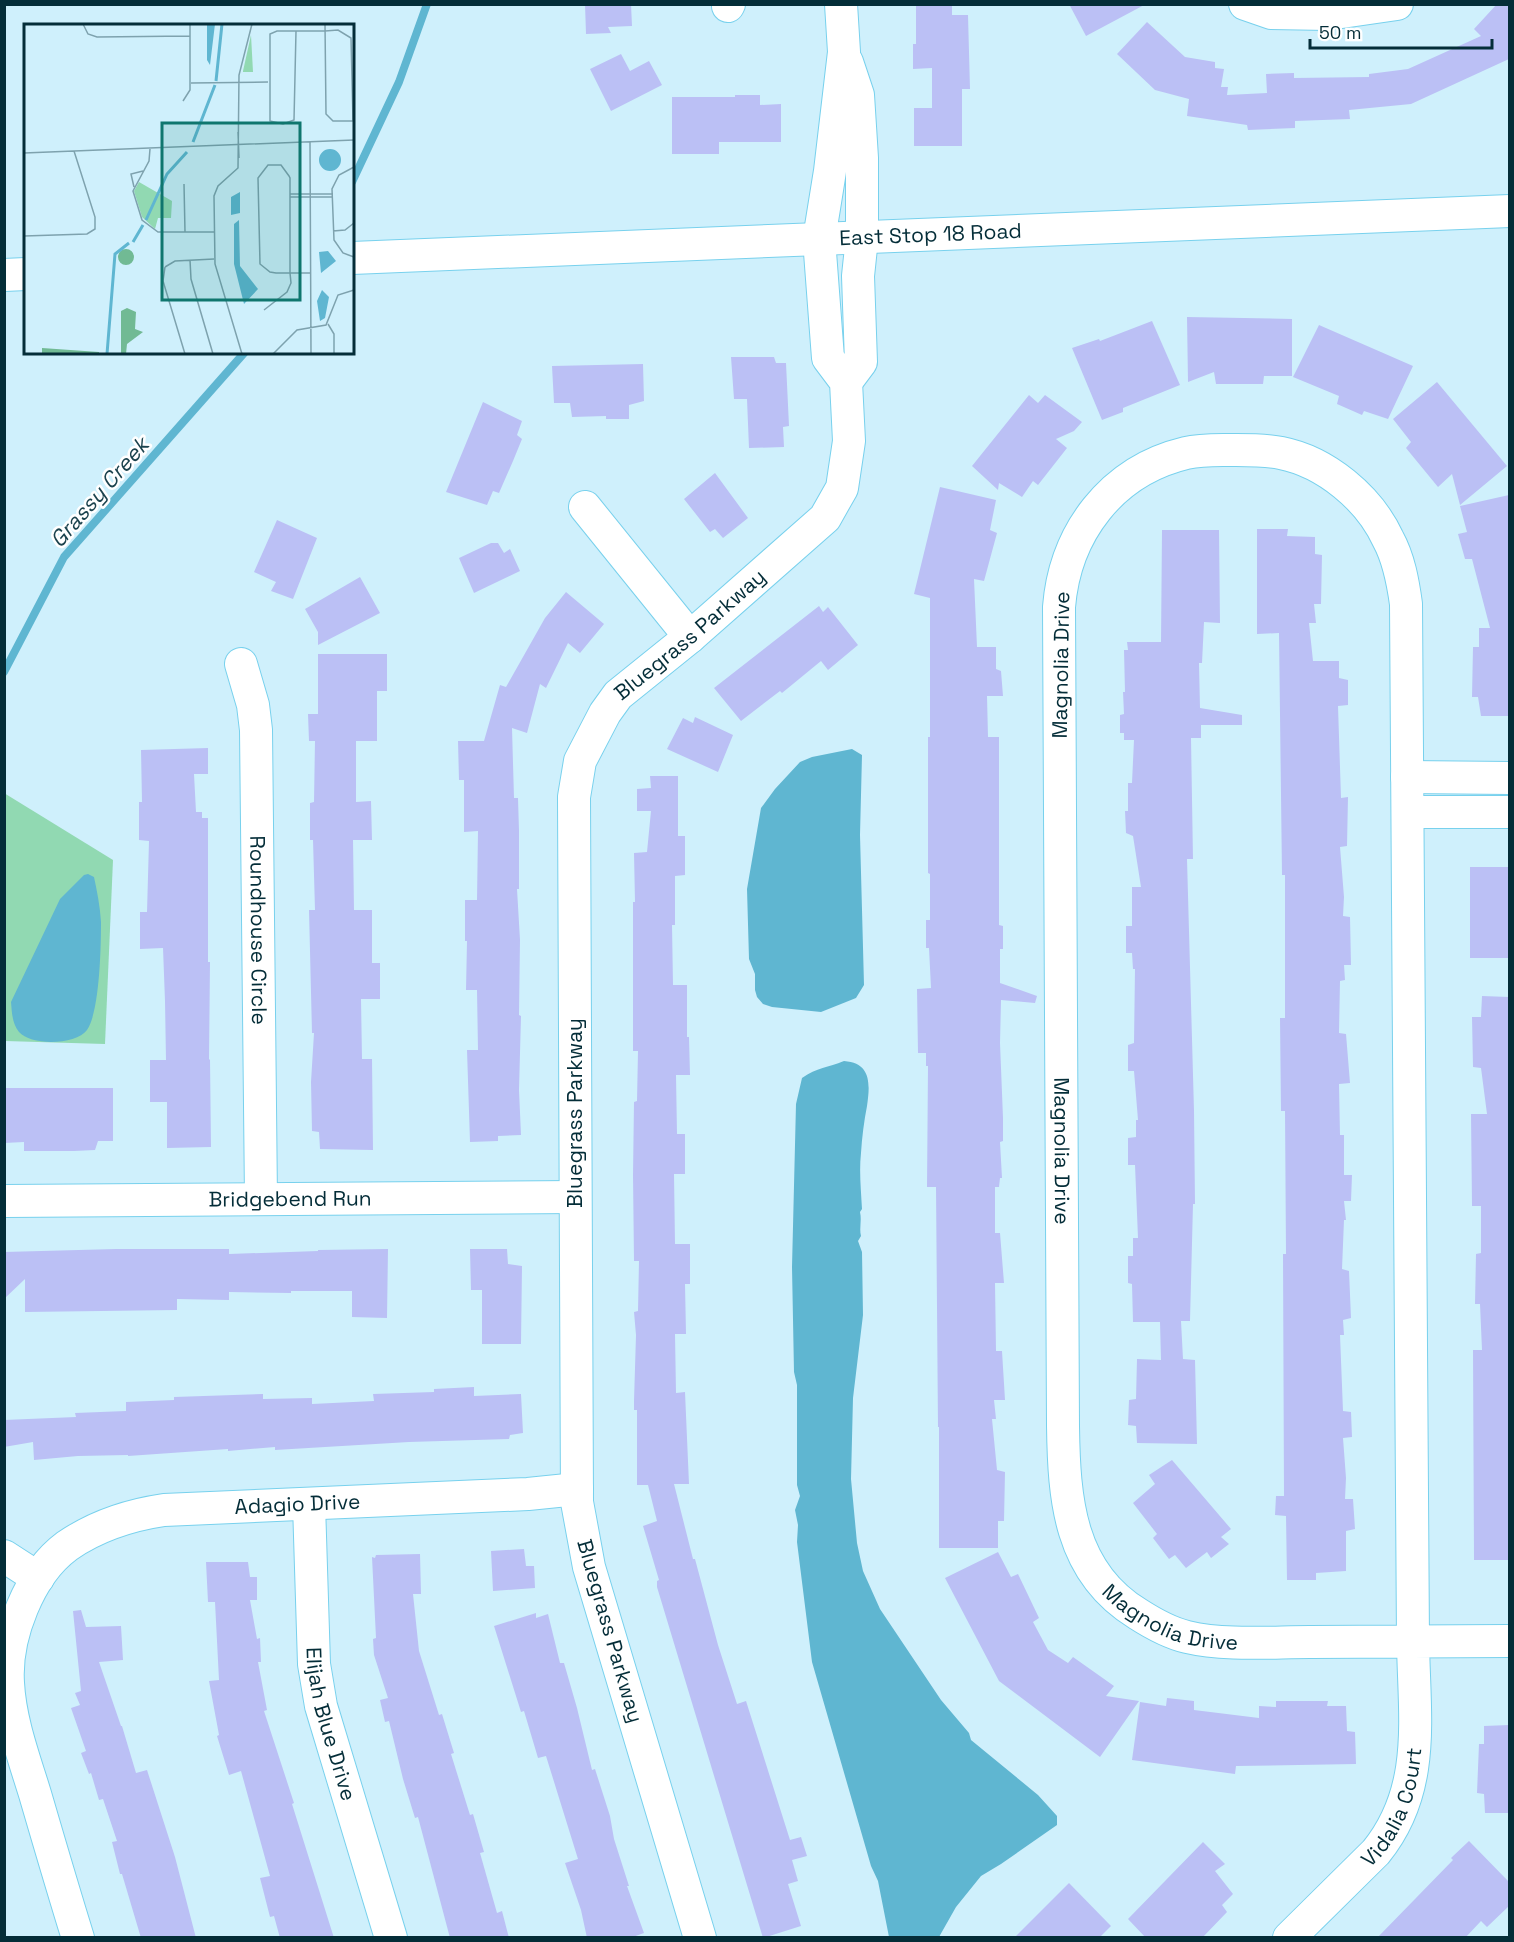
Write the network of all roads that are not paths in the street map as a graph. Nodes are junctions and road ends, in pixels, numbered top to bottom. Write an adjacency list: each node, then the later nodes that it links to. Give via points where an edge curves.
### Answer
1 (841, 4): 4 (street)
2 (1245, 4): 3 (street, via 1271,13 1328,14)
3 (1397, 4)
4 (844, 52): 6 (street, via 858,94); 7 (street)
5 (1509, 211): 6 (street, East Stop 18 Road)
6 (862, 238): 7 (street, East Stop 18 Road); 11 (street, via 858,276 861,362)
7 (819, 239): 8 (street, East Stop 18 Road); 11 (street, via 828,358)
8 (354, 258)
9 (24, 274): 10 (street)
10 (4, 275)
11 (846, 382): 13 (street, Bluegrass Parkway, via 849,441 842,488 825,518)
12 (585, 507): 13 (street)
13 (690, 637): 19 (street, Bluegrass Parkway, via 618,695 592,735 576,779)
14 (241, 664): 20 (street, Roundhouse Circle, via 256,730)
15 (1407, 777): 16 (street); 17 (street, Magnolia Drive); 27 (street, Magnolia Drive, via 1403,581 1388,537 1348,487 1307,461 1281,453 1206,450 1147,468 1128,479 1097,508 1085,523 1065,565 1059,607 1063,1426 1069,1513 1081,1550 1114,1597 1150,1622 1186,1637 1257,1642)
16 (1509, 778)
17 (1408, 812): 18 (street); 27 (street, Magnolia Drive)
18 (1509, 812)
19 (575, 1197): 20 (street, Bridgebend Run); 22 (street, Bluegrass Parkway)
20 (261, 1199): 21 (street, Bridgebend Run)
21 (4, 1201)
22 (577, 1489): 23 (street, Adagio Drive); 30 (street, Bluegrass Parkway, via 589,1567)
23 (309, 1504): 25 (street, Adagio Drive, via 143,1513 102,1526 66,1547); 29 (street, Elijah Blue Drive, via 314,1664 321,1706)
24 (4, 1556): 25 (street)
25 (38, 1578): 28 (street, Adagio Drive, via 12,1635 8,1683 15,1731)
26 (1509, 1641): 27 (street, Magnolia Drive)
27 (1413, 1642): 31 (street, Vidalia Court, via 1413,1772 1396,1825 1376,1852)
28 (78, 1938)
29 (391, 1938)
30 (700, 1938)
31 (1289, 1938)

